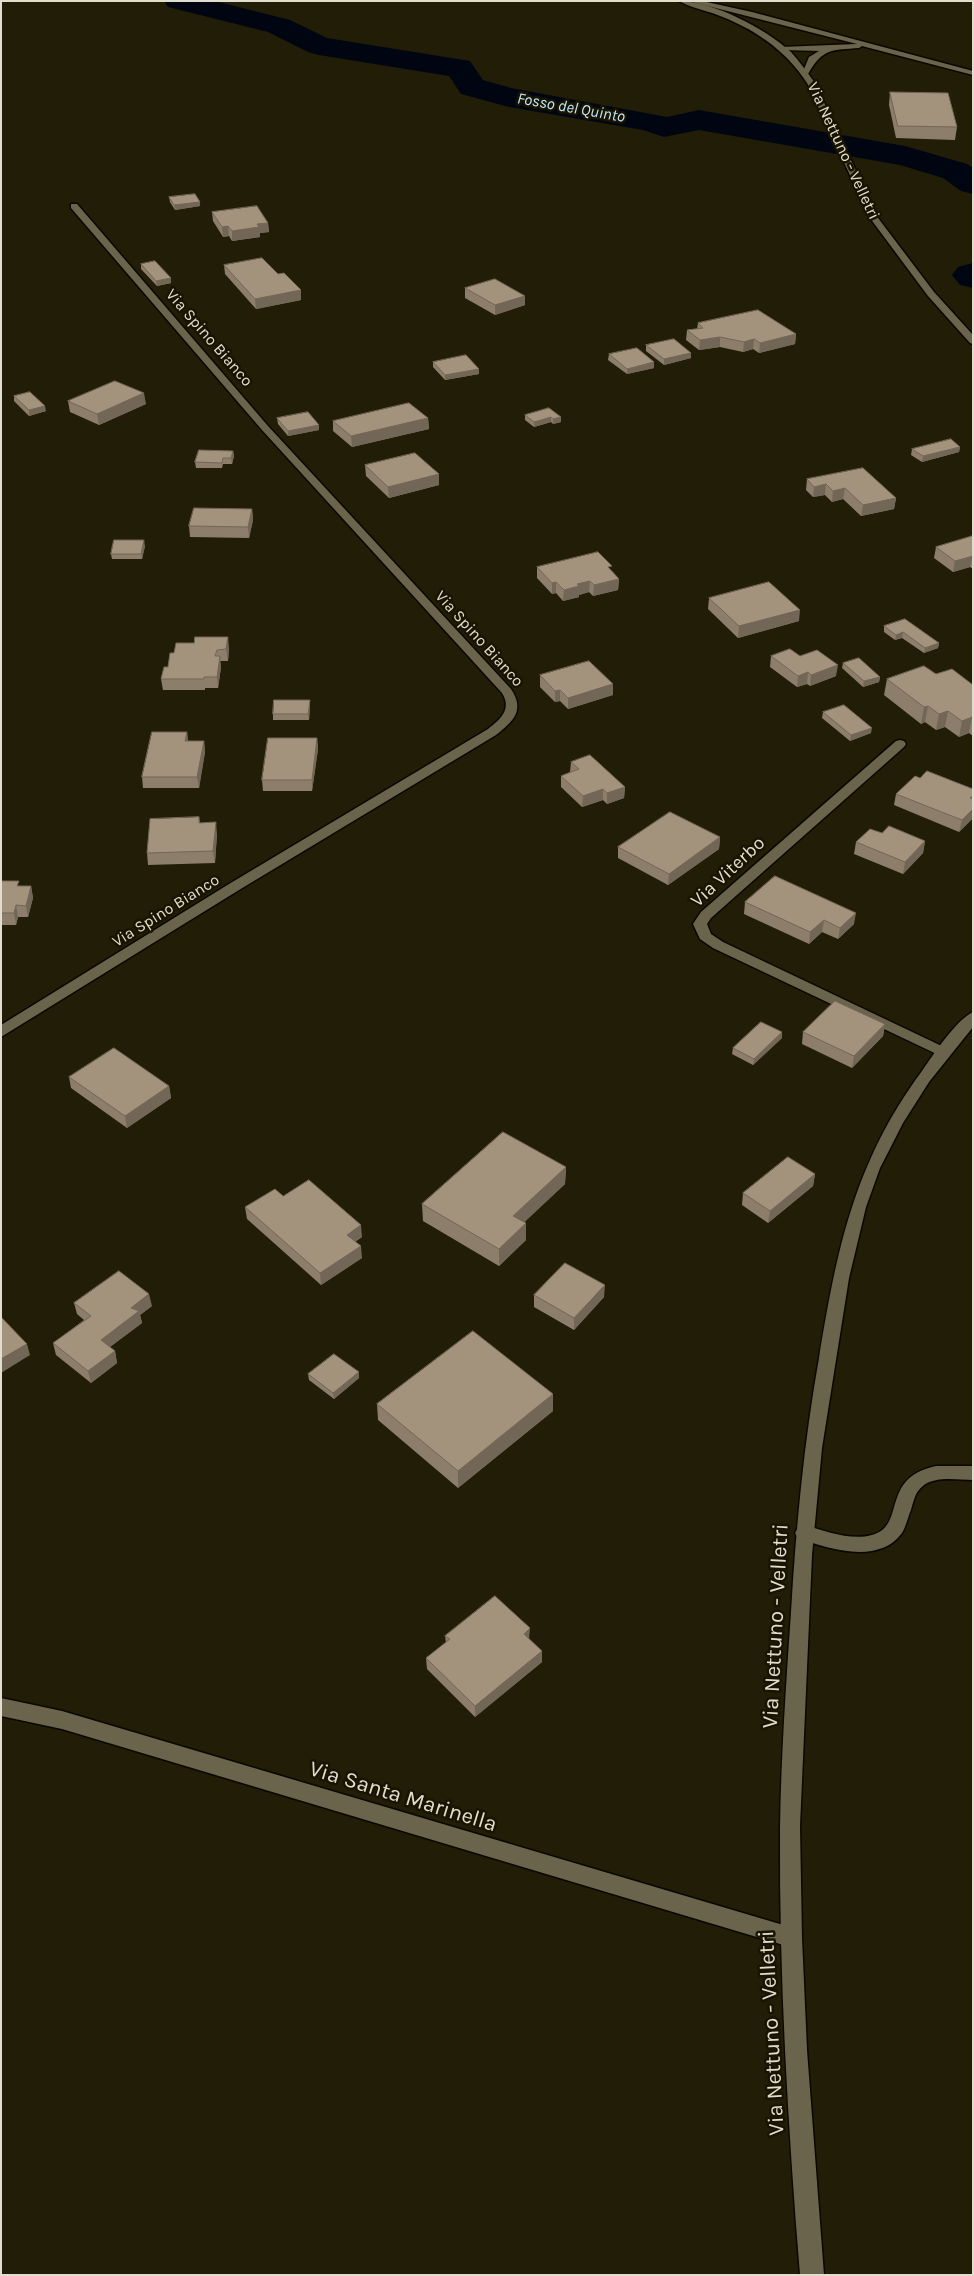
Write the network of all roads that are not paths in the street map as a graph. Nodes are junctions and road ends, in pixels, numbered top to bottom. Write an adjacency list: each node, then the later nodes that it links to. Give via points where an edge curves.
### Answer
1 (682, 1): 5 (street, Via Nettuno - Velletri, via 742,23)
2 (691, 1): 3 (street)
3 (844, 38): 4 (street); 5 (street, via 811,40)
4 (881, 47): 6 (street); 8 (street)
5 (782, 48): 6 (street); 7 (street, Via Nettuno - Velletri)
6 (827, 48): 7 (street, via 814,56)
7 (805, 72): 10 (street, Via Nettuno - Velletri, via 865,202 884,233)
8 (973, 73)
9 (74, 206): 13 (street, Via Spino Bianco, via 265,428 507,692 513,706 506,721 492,732)
10 (973, 341)
11 (900, 744): 14 (street, Via Viterbo, via 706,915 700,924 705,936 718,945)
12 (973, 1017): 14 (street, Via Nettuno - Velletri)
13 (1, 1032)
14 (942, 1052): 16 (street, Via Nettuno - Velletri, via 883,1146 862,1195 851,1232 819,1402)
15 (973, 1473): 16 (street, via 940,1474 917,1480 906,1494 899,1521 891,1534 880,1541 864,1545 847,1544)
16 (804, 1533): 18 (street, Via Nettuno - Velletri, via 790,1822)
17 (1, 1707): 18 (street, Via Santa Marinella, via 62,1720)
18 (790, 1937): 19 (street, Via Nettuno - Velletri, via 798,2101)
19 (812, 2275)

